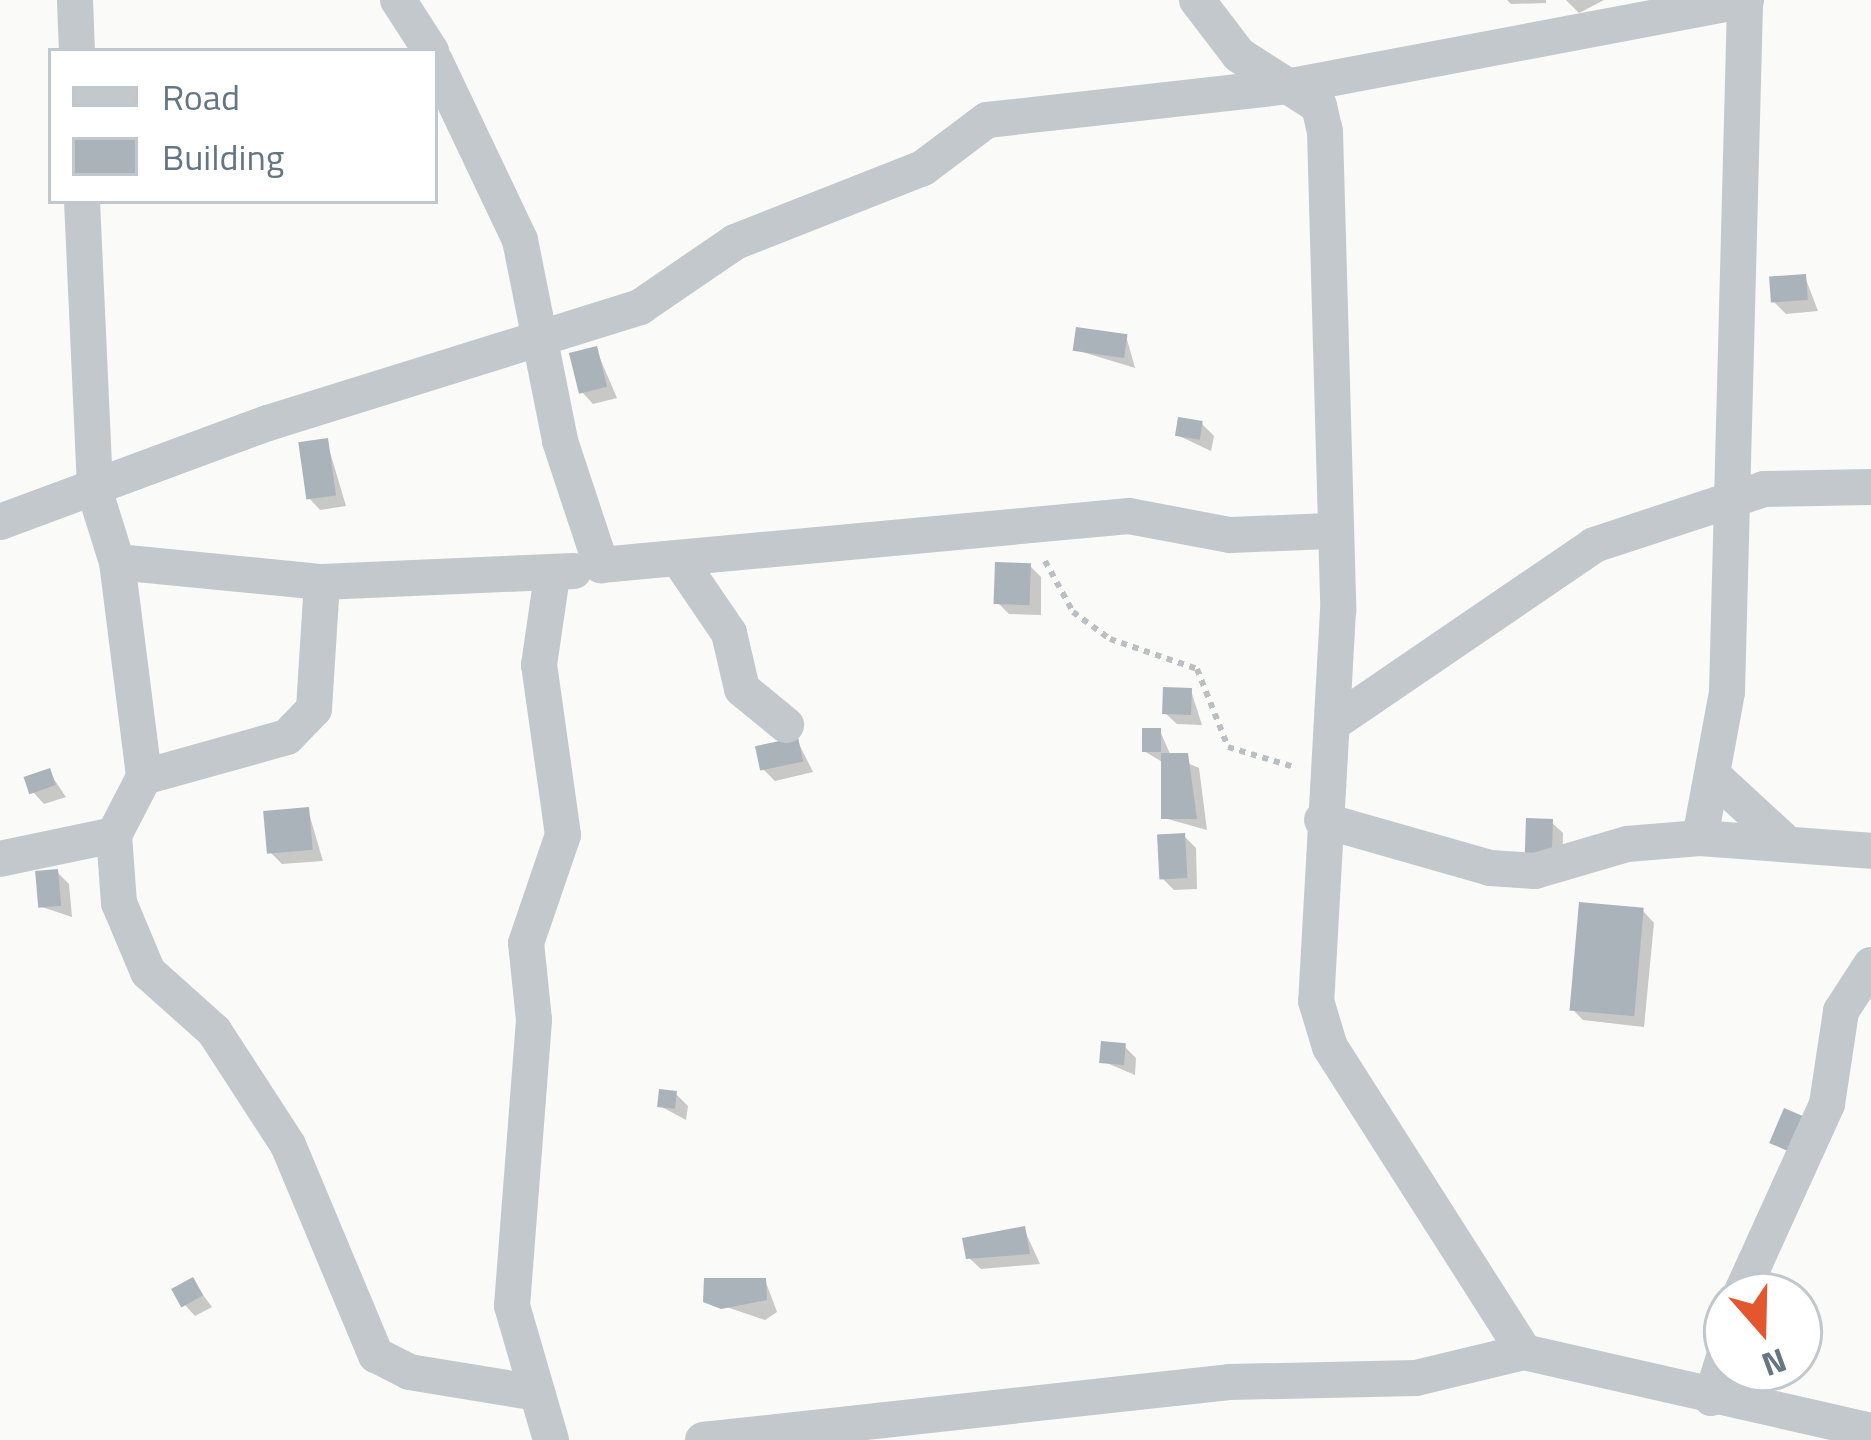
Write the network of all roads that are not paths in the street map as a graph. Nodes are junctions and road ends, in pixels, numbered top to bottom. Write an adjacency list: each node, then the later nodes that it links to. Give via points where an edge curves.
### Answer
1 (75, 0): 5 (street)
2 (398, 0): 6 (street)
3 (1197, 0): 8 (street, via 1239,55)
4 (1745, 2): 8 (street); 13 (street)
5 (77, 48)
6 (429, 48)
7 (438, 69): 10 (street, via 470,151 507,205)
8 (1297, 85): 10 (street, via 987,120 923,168 735,242 640,307); 15 (street, via 1318,106 1329,160)
9 (82, 204): 12 (street)
10 (536, 340): 12 (street, via 268,423); 18 (street)
11 (1871, 487): 13 (street)
12 (95, 492): 14 (street); 17 (street)
13 (1725, 499): 21 (street, via 1594,545); 24 (street)
14 (0, 522)
15 (1330, 531): 16 (street, via 1230,535 1129,516); 21 (street)
16 (680, 561): 18 (street); 22 (street, via 728,633 742,689)
17 (117, 562): 20 (street); 23 (street)
18 (602, 565): 19 (street)
19 (552, 576): 20 (street); 35 (street, via 539,665 564,817 526,943 534,1021 513,1250 512,1306)
20 (322, 582): 23 (street, via 314,709 287,737)
21 (1332, 724): 25 (street)
22 (786, 725)
23 (145, 777): 26 (street)
24 (1718, 780): 27 (street); 28 (street)
25 (1322, 820): 27 (street, via 1490,868 1535,871 1628,844); 33 (street, via 1321,1027)
26 (114, 835): 30 (street); 35 (street, via 119,903 148,972 214,1031 288,1145 376,1354 409,1372)
27 (1700, 838): 28 (street)
28 (1782, 839): 29 (street)
29 (1871, 851)
30 (0, 860)
31 (1871, 965): 32 (street, via 1841,1011 1827,1104)
32 (1751, 1272)
33 (1524, 1352): 36 (street); 39 (street, via 1416,1378 1229,1382)
34 (1713, 1392): 36 (street)
35 (537, 1393): 38 (street)
36 (1711, 1398): 37 (street)
37 (1871, 1431)
38 (551, 1440)
39 (703, 1440)

